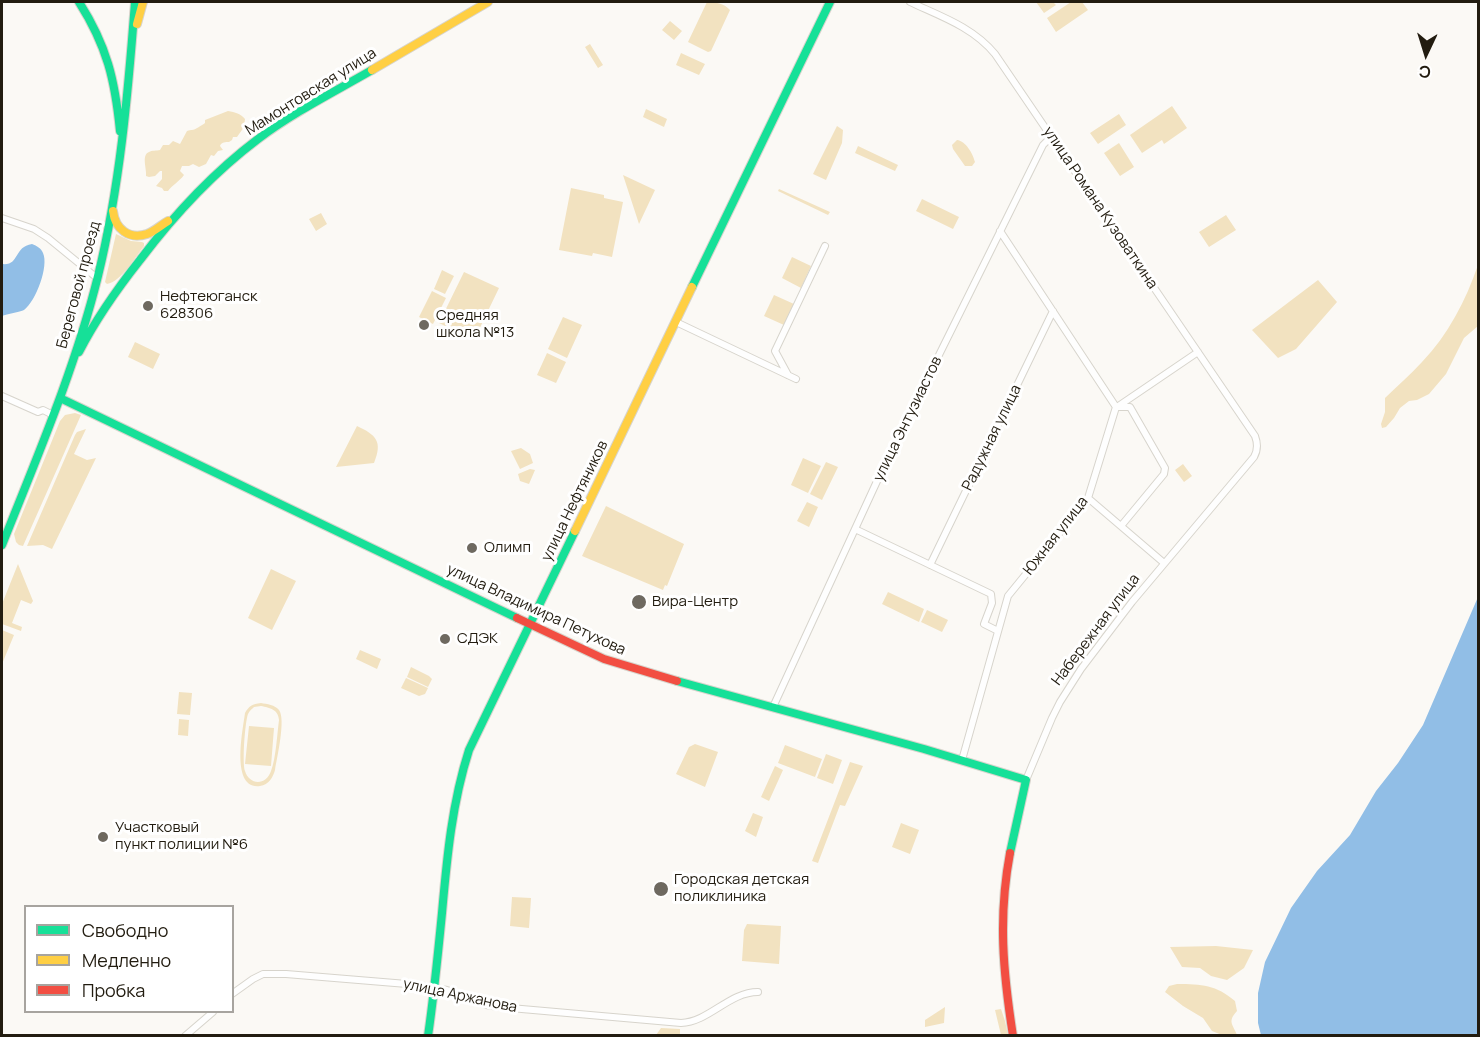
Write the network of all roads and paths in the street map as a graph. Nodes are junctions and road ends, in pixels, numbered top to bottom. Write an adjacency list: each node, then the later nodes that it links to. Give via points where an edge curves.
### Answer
1 (79, 2): 9 (main road, via 98,32 116,86)
2 (135, 2): 7 (main road)
3 (143, 2): 7 (main road)
4 (488, 2): 11 (main road, Мамонтовская улица, via 270,130)
5 (830, 2): 17 (main road, улица Нефтяников)
6 (910, 2): 8 (street, улица Романа Кузоваткина, via 970,31 983,42)
7 (132, 44): 9 (main road)
8 (1052, 137): 13 (street, улица Энтузиастов, via 1043,145); 18 (street, улица Романа Кузоваткина)
9 (122, 154): 10 (main road, Береговой проезд)
10 (113, 207): 11 (main road, via 115,224 137,236); 15 (main road, Береговой проезд)
11 (176, 216): 19 (main road, Мамонтовская улица, via 106,304)
12 (2, 218): 15 (street, via 34,229)
13 (1000, 231): 16 (street); 29 (street, улица Энтузиастов)
14 (825, 246): 20 (street, via 775,351)
15 (97, 278): 19 (main road, Береговой проезд)
16 (1053, 311): 24 (street); 32 (street, Радужная улица)
17 (676, 322): 20 (street); 33 (main road, улица Нефтяников)
18 (1198, 351): 24 (street); 26 (street, улица Романа Кузоваткина, via 1256,436)
19 (70, 369): 23 (main road, Мамонтовская улица)
20 (788, 375): 21 (street)
21 (796, 379)
22 (2, 396): 25 (street)
23 (60, 398): 25 (main road, Мамонтовская улица); 33 (main road, улица Владимира Петухова)
24 (1116, 407): 27 (street, Южная улица); 28 (street, via 1130,407 1165,468)
25 (53, 415): 30 (main road, Мамонтовская улица)
26 (1258, 448): 31 (street, Набережная улица)
27 (1088, 498): 28 (street); 34 (street, Южная улица, via 1008,596)
28 (1121, 526): 31 (street)
29 (855, 529): 32 (street); 35 (street, улица Энтузиастов)
30 (2, 545)
31 (1164, 563): 37 (street, Набережная улица, via 1070,685 1043,736)
32 (930, 565): 34 (street, via 992,594 984,624)
33 (530, 625): 35 (main road, улица Владимира Петухова, via 616,664); 38 (main road, улица Нефтяников, via 476,735 459,782 448,841)
34 (998, 631): 36 (street, Южная улица)
35 (773, 707): 36 (main road, улица Владимира Петухова)
36 (963, 760): 37 (main road, улица Владимира Петухова)
37 (1026, 780): 44 (main road, Набережная улица, via 1008,858 1002,921)
38 (434, 988): 39 (street, улица Аржанова, via 499,1007 681,1023 693,1021 741,995); 40 (street, улица Аржанова, via 263,974); 43 (main road, улица Нефтяников)
39 (758, 992)
40 (234, 993)
41 (211, 1013): 42 (street)
42 (185, 1035)
43 (428, 1035)
44 (1013, 1035)

